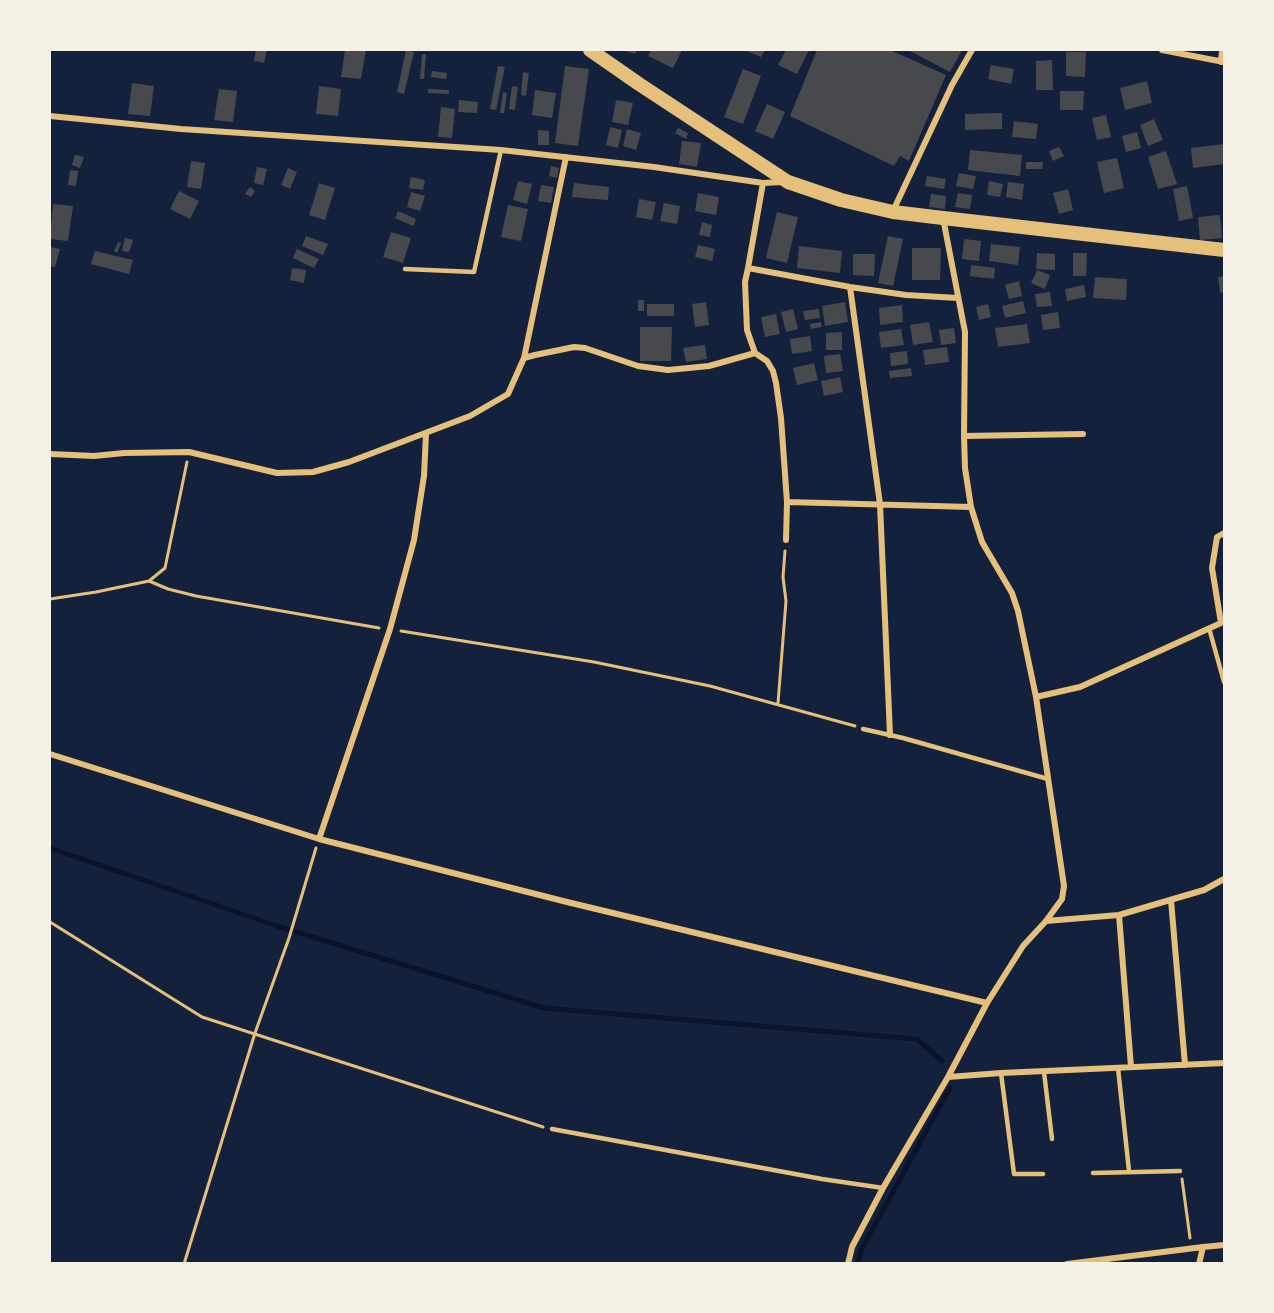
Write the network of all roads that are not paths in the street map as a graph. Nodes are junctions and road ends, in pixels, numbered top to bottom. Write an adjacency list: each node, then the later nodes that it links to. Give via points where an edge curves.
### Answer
1 (590, 50): 9 (main road)
2 (972, 50): 11 (street)
3 (1162, 50): 5 (street)
4 (1222, 50): 5 (street)
5 (1223, 62)
6 (50, 116): 7 (street, via 181,129)
7 (501, 150): 8 (street); 15 (lane, via 474,272)
8 (566, 157): 10 (street); 19 (street)
9 (788, 182): 10 (street); 11 (main road)
10 (763, 183): 14 (street)
11 (893, 212): 12 (main road)
12 (943, 218): 13 (main road); 17 (street)
13 (1224, 250)
14 (748, 268): 16 (street); 18 (street, via 747,330)
15 (405, 269)
16 (850, 287): 17 (street); 25 (street)
17 (958, 298): 22 (street, via 965,332)
18 (755, 352): 19 (street, via 709,366 668,370 638,366 573,347); 24 (street, via 767,361 776,383)
19 (524, 358): 20 (street, via 508,394 470,416)
20 (426, 434): 23 (street, via 313,472 277,473 189,452); 36 (street, via 414,540 390,630)
21 (1083, 434): 22 (street)
22 (963, 436): 26 (street)
23 (50, 454)
24 (787, 502): 25 (street); 28 (street)
25 (880, 504): 26 (street); 33 (street)
26 (971, 507): 31 (street, via 988,554 1012,593)
27 (1224, 533): 29 (street, via 1217,537 1212,568 1221,623)
28 (786, 540)
29 (1209, 628): 30 (lane); 31 (street, via 1080,687)
30 (1224, 682)
31 (1036, 697): 35 (street)
32 (863, 729): 33 (lane)
33 (890, 735): 35 (lane)
34 (50, 754): 36 (street)
35 (1049, 779): 40 (street, via 1064,886 1062,899)
36 (318, 839): 41 (street)
37 (1224, 879): 38 (street)
38 (1171, 900): 39 (street); 43 (street)
39 (1119, 915): 40 (street); 44 (street)
40 (1046, 921): 41 (street, via 1023,946)
41 (987, 1004): 48 (street)
42 (1224, 1063): 43 (street)
43 (1185, 1065): 44 (street)
44 (1131, 1067): 45 (street)
45 (1118, 1068): 46 (street); 51 (lane)
46 (1044, 1072): 47 (street); 50 (lane)
47 (1001, 1073): 48 (street); 54 (lane, via 1014,1174)
48 (948, 1077): 55 (street)
49 (552, 1129): 55 (lane)
50 (1052, 1139)
51 (1129, 1171): 52 (lane); 53 (lane)
52 (1180, 1171)
53 (1093, 1173)
54 (1043, 1174)
55 (884, 1188): 58 (street, via 852,1247)
56 (1224, 1245): 57 (street)
57 (1203, 1247): 59 (street); 60 (street)
58 (848, 1263)
59 (1067, 1263)
60 (1199, 1263)

